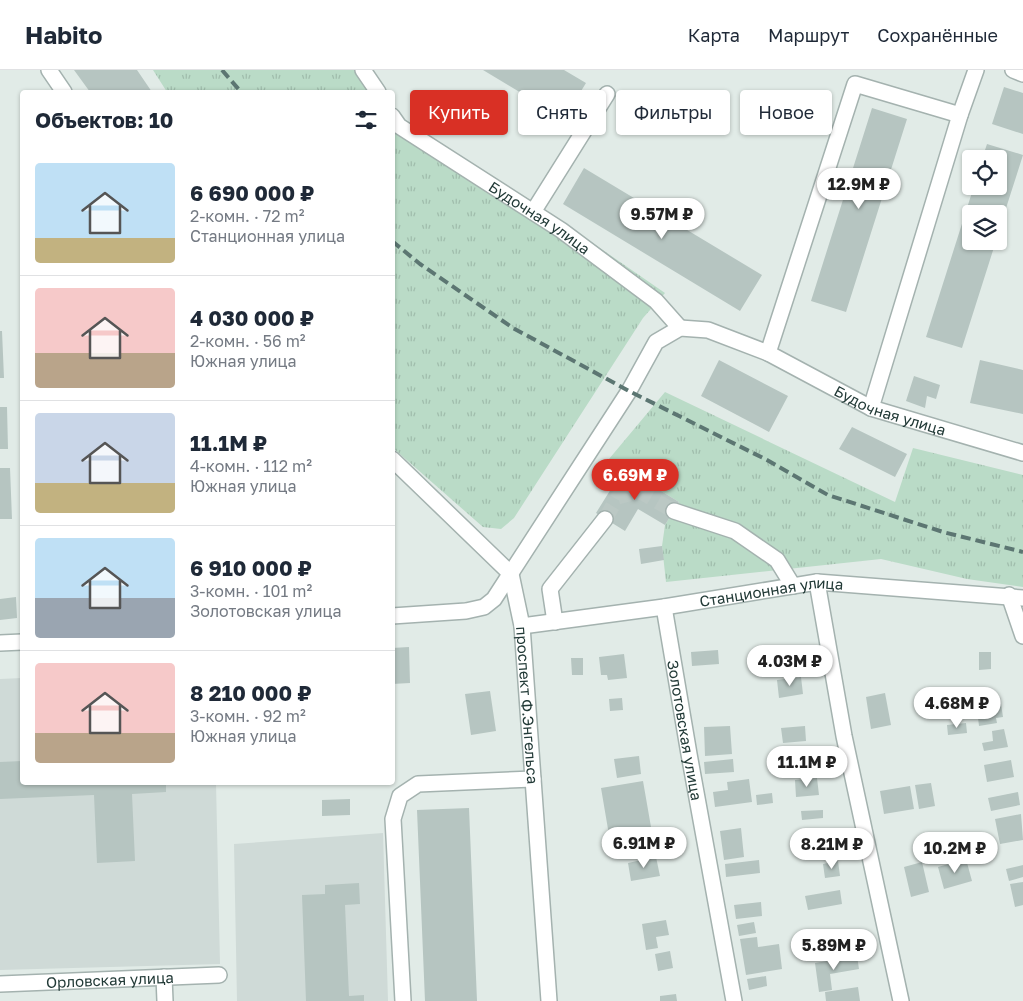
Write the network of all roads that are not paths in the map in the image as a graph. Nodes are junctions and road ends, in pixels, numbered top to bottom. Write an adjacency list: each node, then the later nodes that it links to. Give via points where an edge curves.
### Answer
1 (49, 70): 6 (street)
2 (363, 70): 7 (street)
3 (976, 70): 9 (street)
4 (1013, 70): 5 (street)
5 (1023, 74)
6 (63, 90)
7 (377, 90)
8 (607, 94): 11 (street)
9 (960, 115): 13 (street, via 855,84); 14 (street)
10 (395, 120): 11 (street, Будочная улица, via 399,126)
11 (533, 212): 12 (street, Будочная улица, via 656,301)
12 (680, 328): 13 (street, Будочная улица, via 708,330); 19 (street, via 656,342)
13 (768, 353): 14 (street, Будочная улица)
14 (871, 408): 15 (street, Будочная улица)
15 (1023, 453)
16 (395, 462): 19 (street)
17 (674, 511): 21 (street, via 735,531 777,560)
18 (605, 519): 25 (street, via 550,590)
19 (511, 574): 24 (street, via 494,600 484,607); 26 (street, проспект Ф.Энгельса)
20 (817, 582): 21 (street, Станционная улица); 22 (street, Станционная улица); 38 (street, via 844,736)
21 (794, 586): 23 (street, Станционная улица)
22 (1016, 596): 27 (street)
23 (664, 607): 25 (street, Станционная улица); 37 (street, Золотовская улица)
24 (395, 616)
25 (555, 622): 26 (street, Станционная улица)
26 (522, 626): 30 (street, проспект Ф.Энгельса)
27 (1023, 636)
28 (20, 642): 29 (street)
29 (0, 643)
30 (533, 779): 35 (street, via 418,784 400,796 393,819); 36 (street, проспект Ф.Энгельса)
31 (219, 975): 32 (street, Орловская улица)
32 (164, 977): 33 (street, Орловская улица); 34 (street)
33 (0, 984)
34 (165, 1001)
35 (403, 1001)
36 (549, 1001)
37 (734, 1001)
38 (901, 1001)

